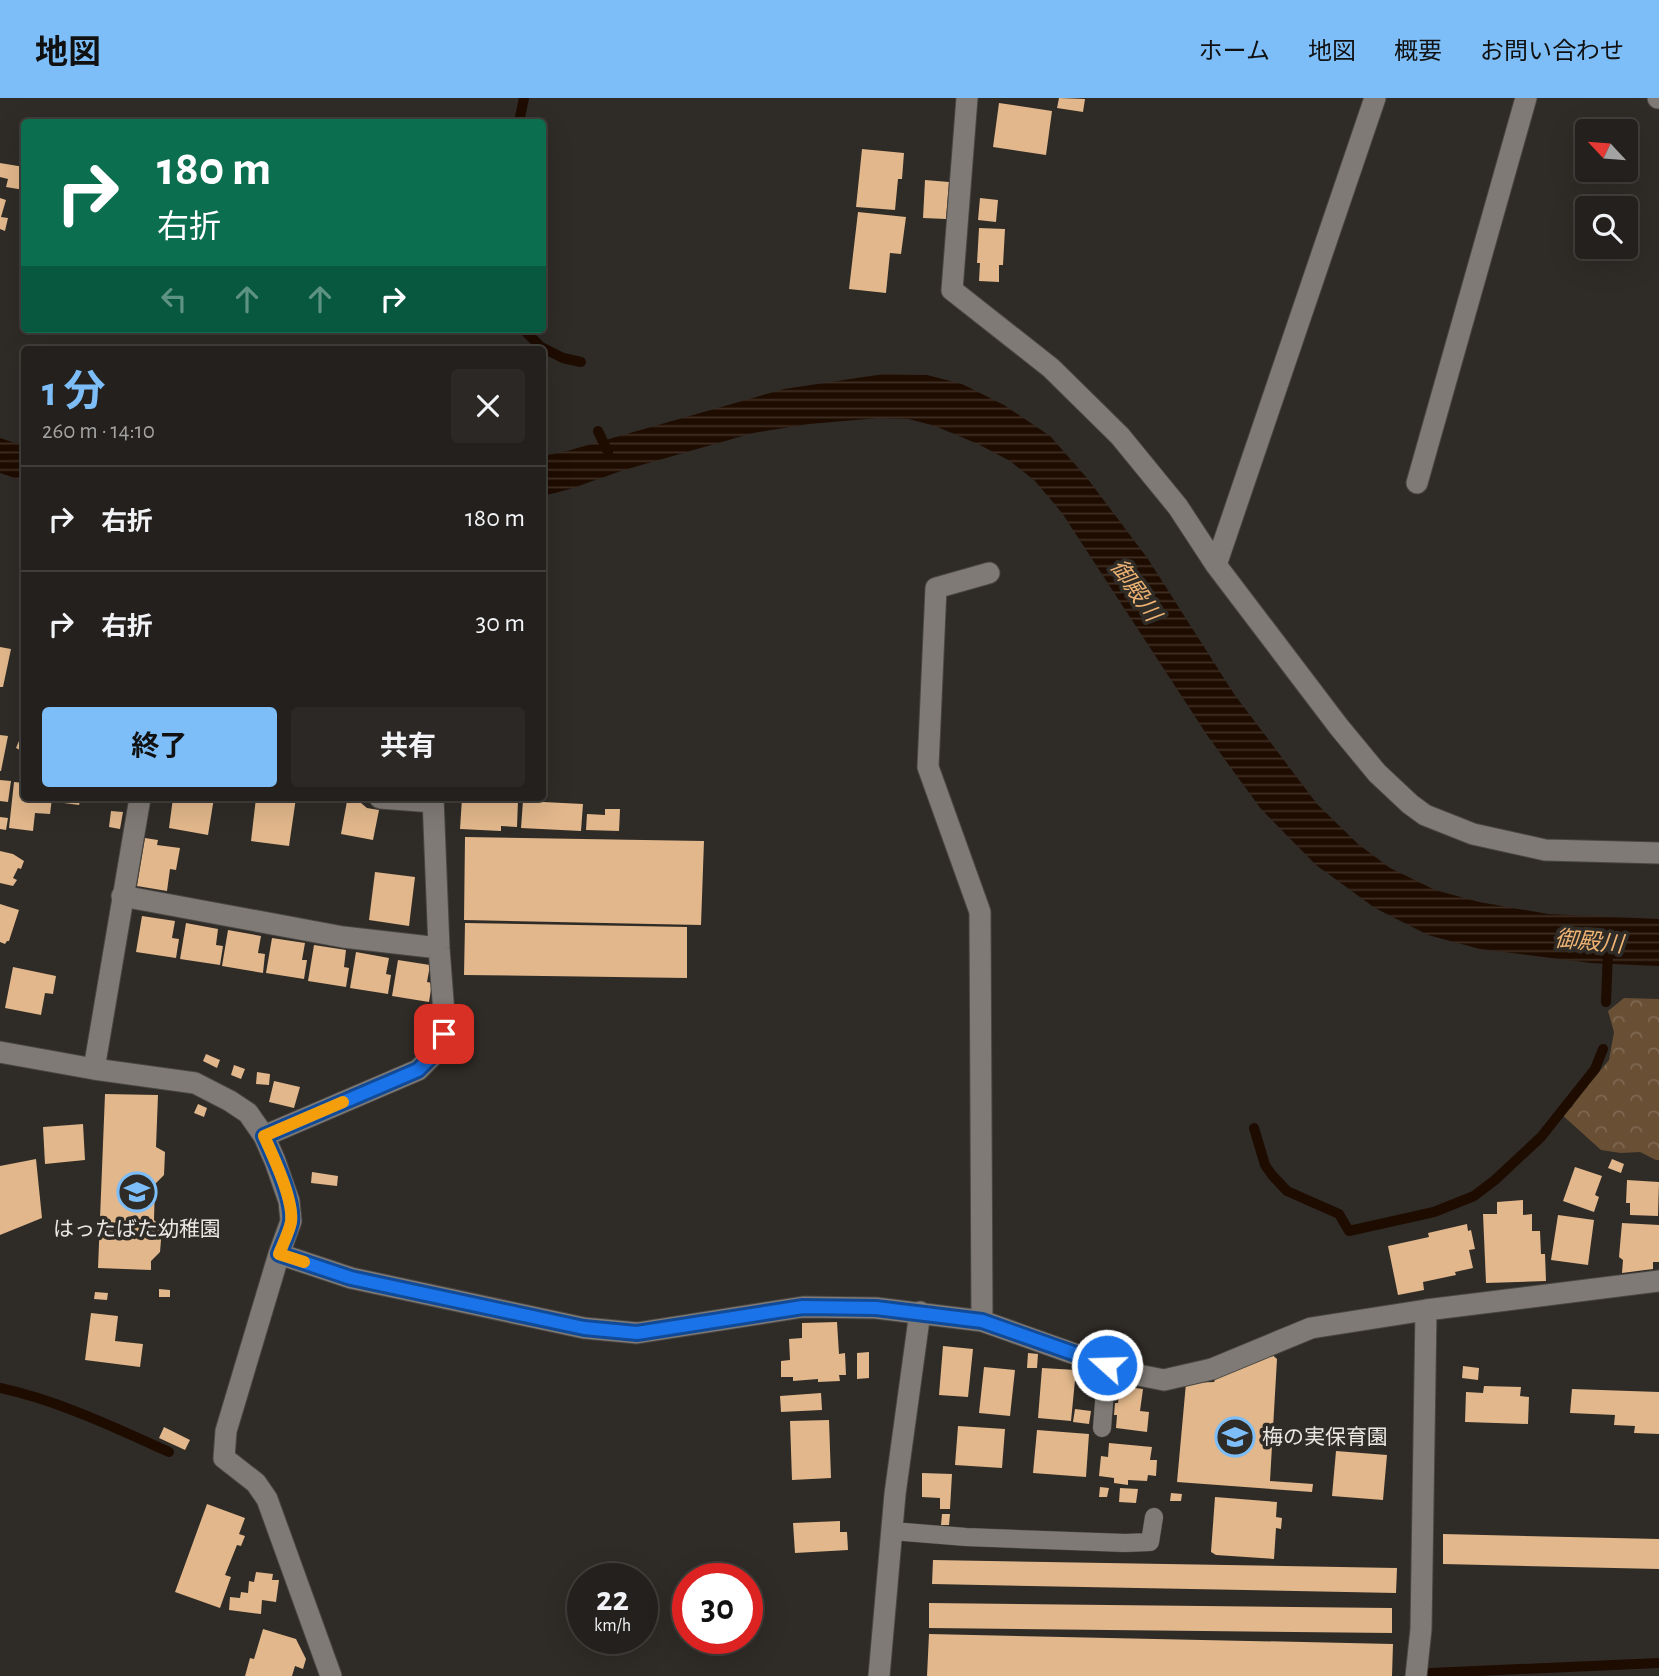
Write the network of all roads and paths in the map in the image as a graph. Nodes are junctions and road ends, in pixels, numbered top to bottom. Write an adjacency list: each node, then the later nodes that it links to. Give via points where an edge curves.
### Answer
1 (967, 98): 5 (street, via 952,290 1051,368 1119,436 1178,508)
2 (1375, 98): 5 (street)
3 (1526, 98): 4 (street)
4 (1418, 482)
5 (1216, 565): 9 (street, via 1377,773 1426,815 1473,834 1545,850)
6 (989, 573): 19 (street, via 936,588 928,767 980,912)
7 (139, 801): 10 (street)
8 (433, 801): 11 (street)
9 (1659, 853)
10 (122, 896): 11 (street, via 343,937); 13 (street)
11 (439, 948): 14 (street, via 444,1014 441,1047 418,1070)
12 (0, 1052): 13 (street)
13 (94, 1069): 14 (street, via 195,1083 248,1113)
14 (264, 1136): 15 (street, via 289,1201 291,1221)
15 (279, 1254): 18 (street, via 351,1278 584,1328 637,1333 803,1307); 24 (street, via 226,1431 224,1458 256,1483 267,1499)
16 (1659, 1282): 17 (street)
17 (1426, 1310): 20 (street, via 1311,1328 1212,1369 1164,1380); 26 (street, via 1421,1629)
18 (920, 1312): 19 (street); 23 (street)
19 (982, 1321): 20 (street)
20 (1107, 1365): 21 (lane)
21 (1102, 1428)
22 (1154, 1517): 23 (lane, via 1150,1542)
23 (892, 1531): 25 (street)
24 (331, 1676)
25 (879, 1676)
26 (1416, 1676)

